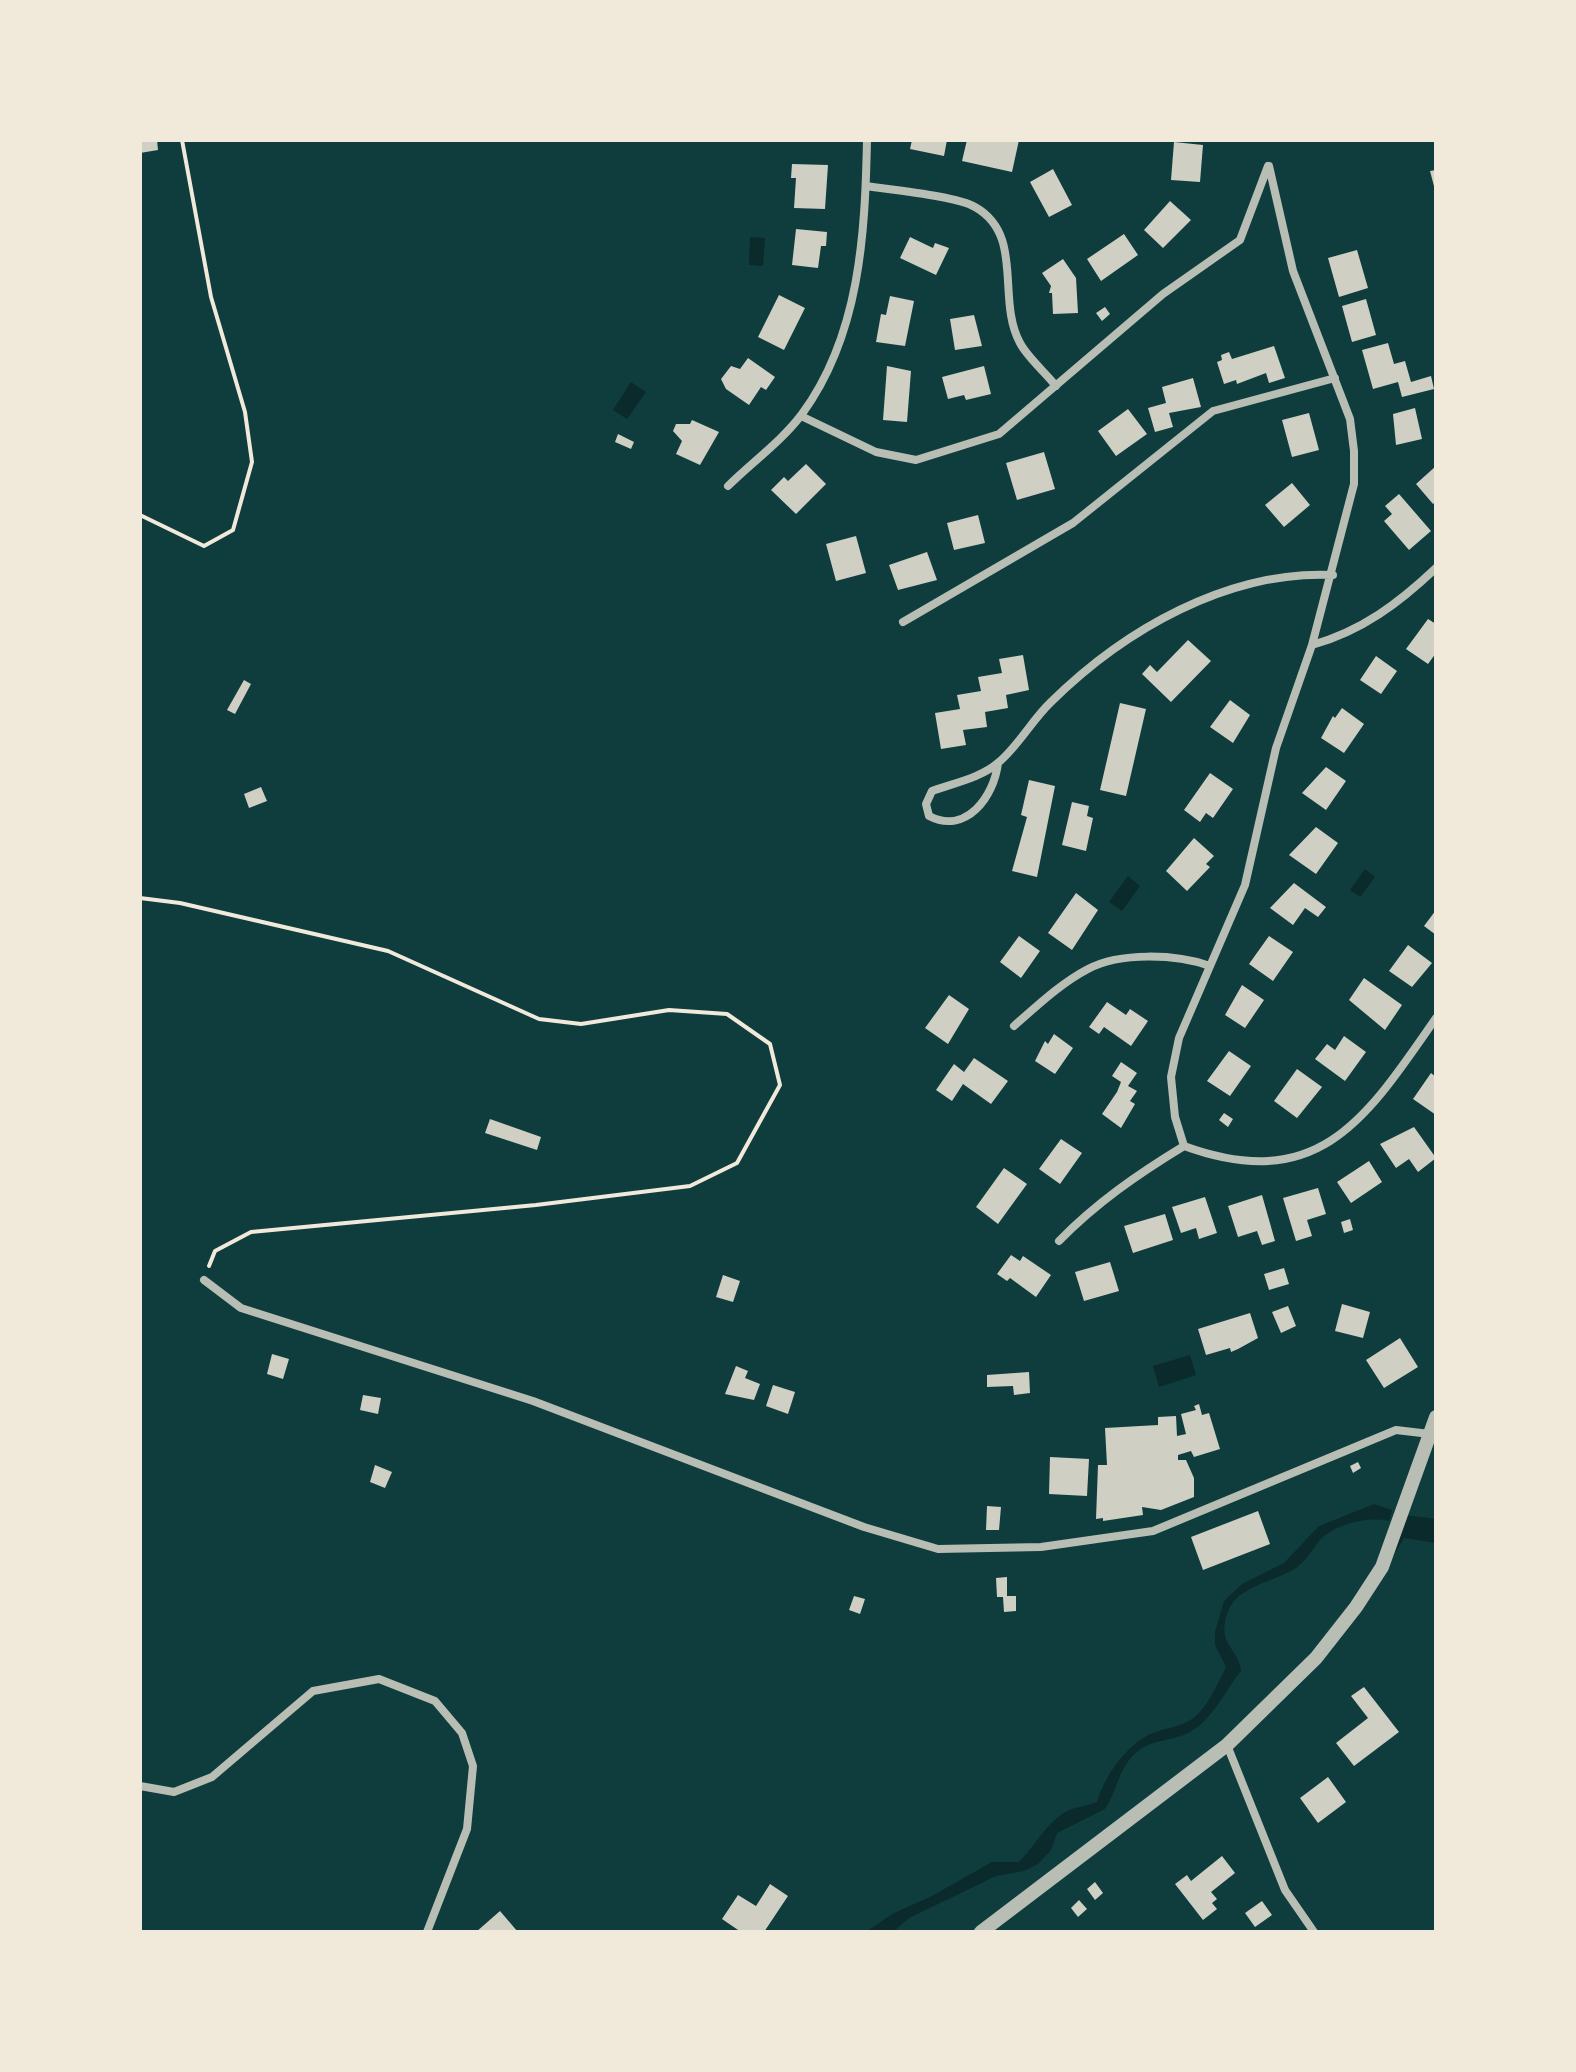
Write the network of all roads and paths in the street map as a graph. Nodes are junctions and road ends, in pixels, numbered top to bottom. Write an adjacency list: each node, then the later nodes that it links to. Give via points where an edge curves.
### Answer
1 (182, 140): 8 (path, via 211,297 245,412 252,462 233,530 204,546)
2 (867, 140): 3 (street)
3 (866, 186): 5 (street, via 973,205 994,221 1004,241 1020,342); 6 (street, via 858,286 827,373)
4 (1335, 378): 5 (street, via 1293,271 1268,166 1240,240 1163,294); 10 (street, via 1350,419 1354,484); 11 (street, via 1213,411 1073,523)
5 (1056, 386): 6 (street, via 999,434 916,460 876,452)
6 (801, 416): 7 (street)
7 (728, 486)
8 (140, 515)
9 (1436, 568): 12 (street, via 1396,605 1342,636)
10 (1333, 575): 12 (street); 13 (street, via 1267,578 1180,609 1118,646 1051,702)
11 (903, 622)
12 (1312, 645): 15 (street, via 1276,748 1254,859)
13 (998, 763): 13 (street, via 991,792 973,813 942,823 929,816 926,804 932,791)
14 (140, 898): 20 (path, via 388,951 539,1019 581,1024 669,1010 727,1014 770,1044 780,1085 737,1163 690,1186 251,1232 215,1251)
15 (1210, 966): 17 (street, via 1143,956 1089,968); 18 (street, via 1179,1038 1171,1077)
16 (1436, 1018): 18 (street, via 1353,1125 1323,1147 1291,1160 1262,1163 1211,1156)
17 (1014, 1026)
18 (1184, 1146): 19 (street, via 1127,1182)
19 (1059, 1241)
20 (204, 1280): 22 (street, via 241,1308 533,1401 864,1527 938,1549 1041,1547 1153,1531 1396,1430)
21 (1436, 1417): 22 (street)
22 (1430, 1434): 23 (street, via 1382,1567 1356,1607 1316,1658)
23 (1227, 1745): 26 (street); 27 (street, via 1285,1890)
24 (140, 1786): 25 (street, via 174,1792 212,1777 313,1691 379,1679 435,1701 462,1733 473,1766 467,1829)
25 (427, 1932)
26 (981, 1932)
27 (1314, 1932)

